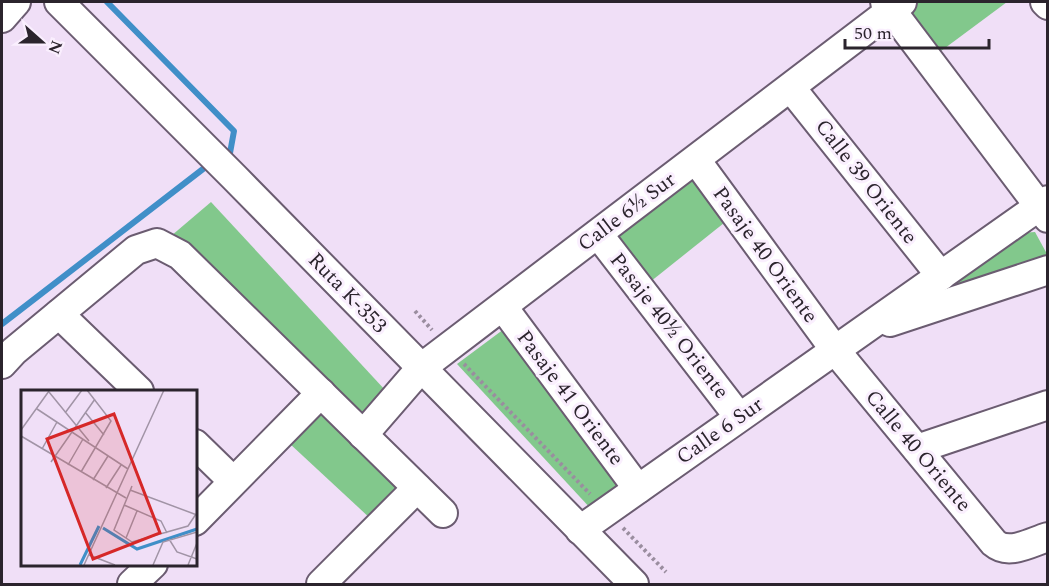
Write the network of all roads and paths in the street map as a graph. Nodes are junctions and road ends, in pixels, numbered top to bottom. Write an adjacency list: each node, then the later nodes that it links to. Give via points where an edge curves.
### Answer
1 (16, 2): 4 (street)
2 (59, 2): 18 (street, Ruta K-353)
3 (892, 4): 5 (street, Calle 6½ Sur); 7 (street)
4 (2, 18)
5 (791, 88): 6 (street, Calle 6½ Sur); 10 (street, Calle 39 Oriente)
6 (696, 160): 8 (street, Calle 6½ Sur); 16 (street, Pasaje 40 Oriente)
7 (1045, 208): 10 (street, Calle 6 Sur)
8 (598, 234): 11 (street, Calle 6½ Sur); 22 (street, Pasaje 40½ Oriente)
9 (1047, 270): 14 (street, Calle 6 Sur)
10 (941, 276): 14 (street, Calle 6 Sur)
11 (502, 307): 15 (street, Calle 6½ Sur); 28 (street, Pasaje 41 Oriente)
12 (415, 311): 15 (path)
13 (59, 314): 17 (street); 19 (street); 20 (street, via 136,249 157,243 180,255)
14 (861, 332): 16 (street, Calle 6 Sur)
15 (448, 348): 18 (street, Calle 6½ Sur); 29 (path)
16 (835, 350): 22 (street, Calle 6 Sur); 25 (street, Calle 40 Oriente)
17 (2, 364)
18 (421, 368): 23 (street, Calle 6½ Sur); 32 (street, Ruta K-353)
19 (138, 390)
20 (321, 393): 23 (street); 26 (street)
21 (1047, 405): 25 (street)
22 (739, 417): 28 (street, Calle 6 Sur)
23 (363, 435): 27 (street)
24 (196, 445): 26 (street)
25 (917, 449): 33 (street, Calle 40 Oriente, via 994,543 1004,549 1014,548)
26 (233, 481): 31 (street)
27 (417, 488): 30 (street); 35 (street)
28 (638, 489): 29 (street, Calle 6 Sur)
29 (607, 511): 32 (street, Calle 6 Sur); 34 (path)
30 (443, 513)
31 (196, 519)
32 (580, 530): 36 (street, Ruta K-353)
33 (1047, 537)
34 (666, 572)
35 (321, 585)
36 (634, 585)

